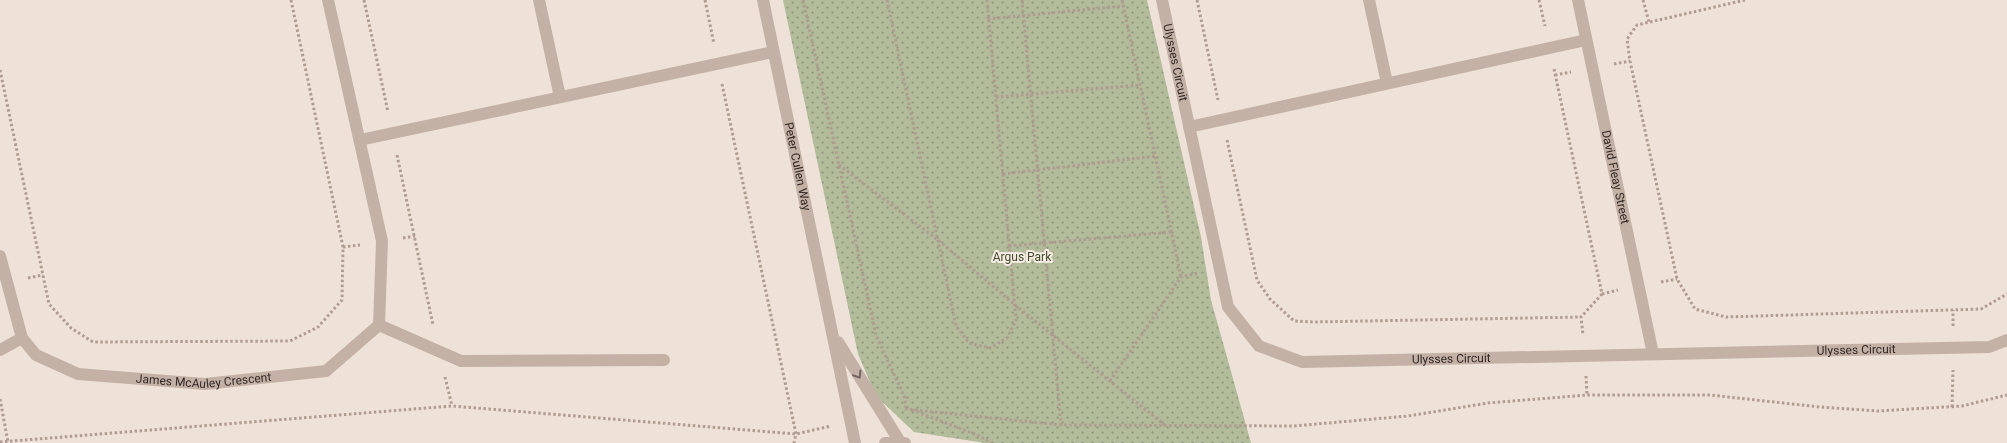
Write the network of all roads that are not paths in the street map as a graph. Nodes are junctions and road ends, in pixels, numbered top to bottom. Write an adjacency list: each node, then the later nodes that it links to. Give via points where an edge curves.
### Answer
1 (328, 0): 12 (street)
2 (539, 0): 10 (street)
3 (763, 0): 8 (street, Peter Cullen Way)
4 (1162, 0): 11 (street, Ulysses Circuit)
5 (1369, 0): 9 (street)
6 (1578, 0): 7 (street, David Fleay Street)
7 (1586, 40): 9 (street); 19 (street, David Fleay Street)
8 (773, 52): 10 (street); 15 (street, Peter Cullen Way)
9 (1387, 83): 11 (street)
10 (560, 97): 12 (street)
11 (1189, 127): 19 (street, Ulysses Circuit, via 1228,307 1259,346 1302,362)
12 (360, 140): 14 (street, via 382,241)
13 (0, 256): 16 (street, James McAuley Crescent)
14 (379, 325): 16 (street, James McAuley Crescent, via 326,371 205,384 78,374 36,356); 20 (street, via 461,361)
15 (832, 333): 21 (street, Peter Cullen Way, one-way to 21); 22 (street, Peter Cullen Way)
16 (22, 338): 18 (street)
17 (2007, 340): 19 (street, Ulysses Circuit, via 1989,347)
18 (0, 350)
19 (1653, 354)
20 (664, 360)
21 (902, 442): 23 (street)
22 (855, 443)
23 (885, 443)

